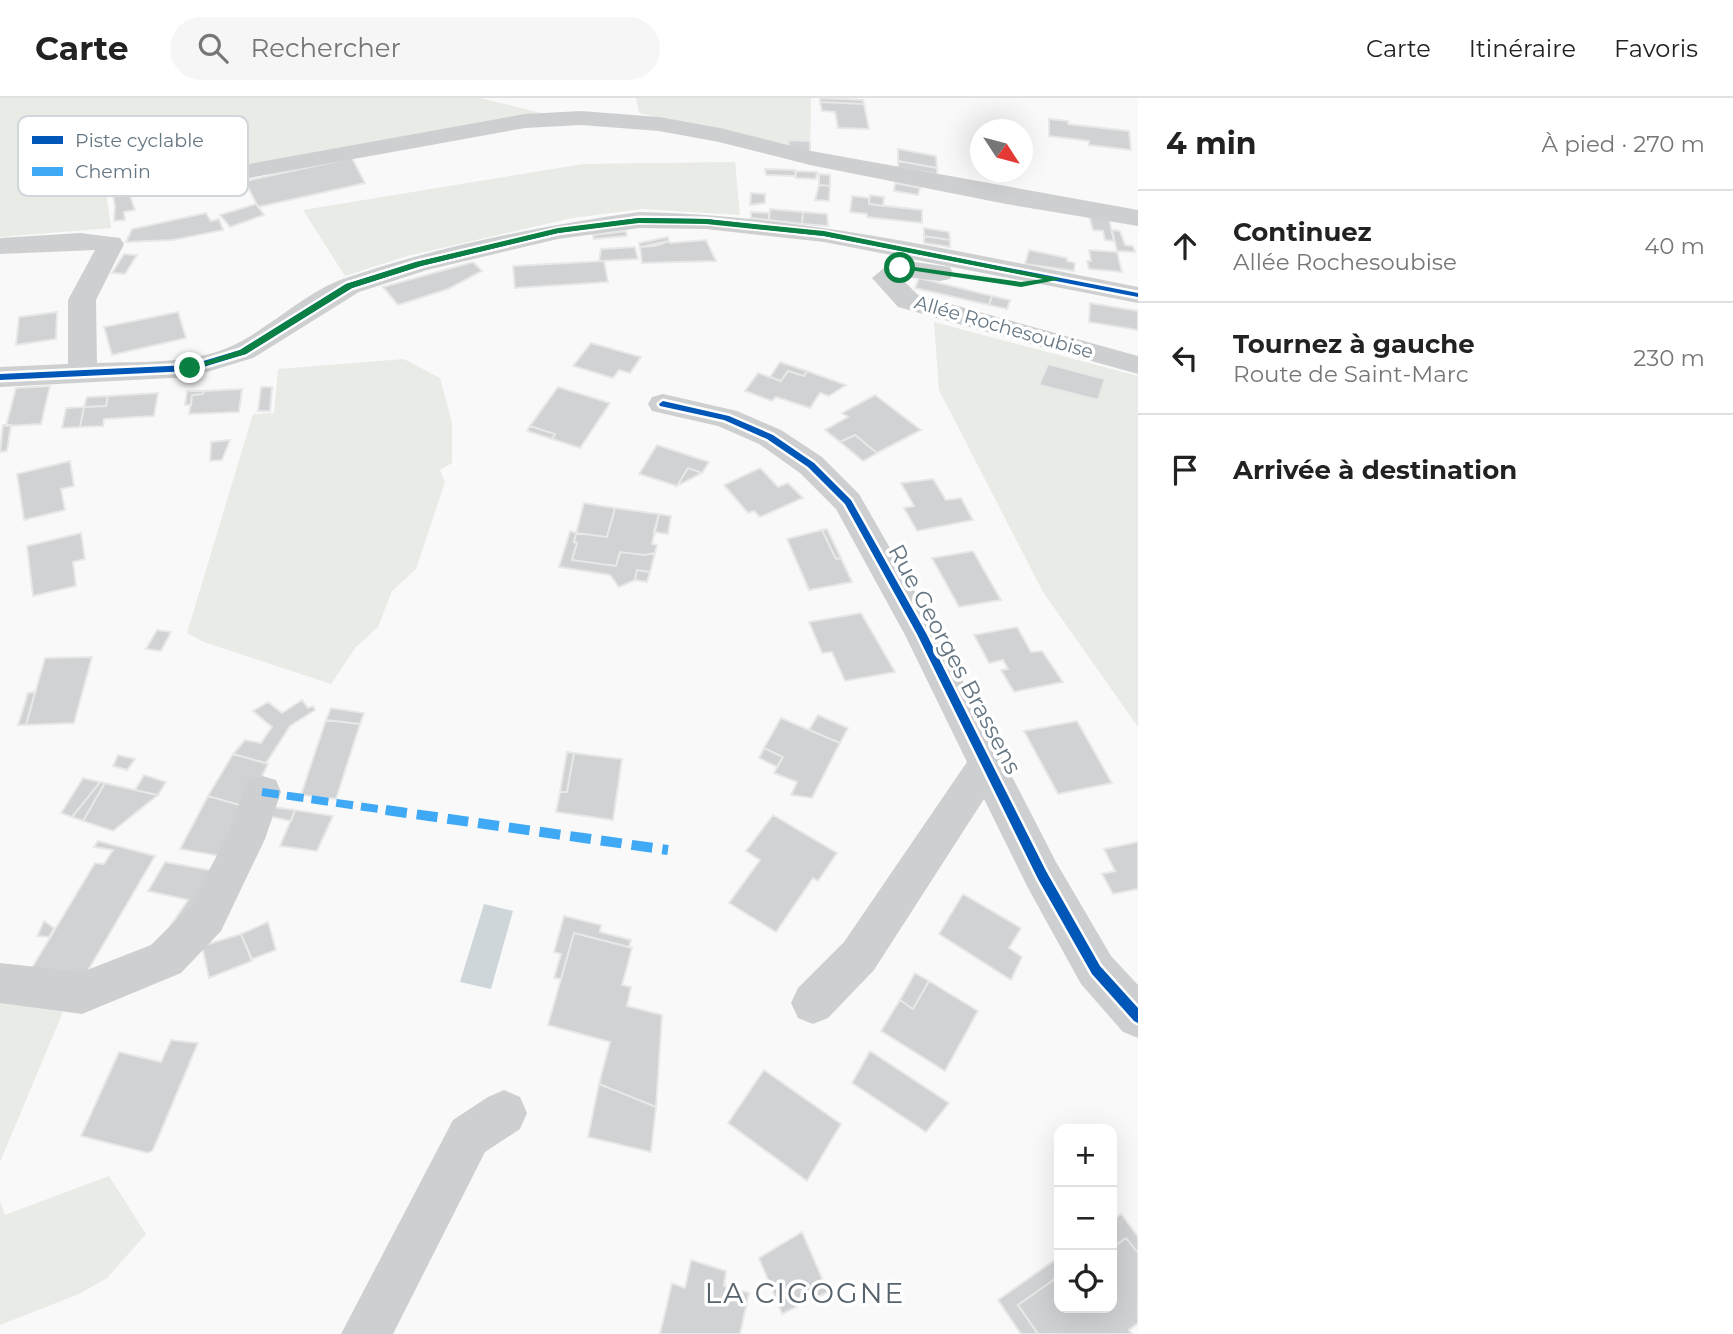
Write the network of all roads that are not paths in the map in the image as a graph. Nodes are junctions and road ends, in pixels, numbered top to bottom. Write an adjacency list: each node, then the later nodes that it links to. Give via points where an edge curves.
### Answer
1 (249, 171): 2 (street, via 525,121 581,118 659,124 1006,197)
2 (1138, 218)
3 (0, 246): 7 (street, via 80,241 111,244 82,300)
4 (1058, 279): 5 (street); 6 (street, Allée Rochesoubise, via 1021,284 900,268 886,278 908,301); 7 (street, via 824,234 706,221 639,220 558,231 349,286 243,352 218,361 190,368)
5 (1138, 295)
6 (1138, 365)
7 (83, 373): 8 (street)
8 (0, 377)
9 (663, 404): 10 (street, Rue Georges Brassens, via 726,418 771,437 811,465 848,502)
10 (987, 763): 13 (street, via 859,956); 14 (street, Rue Georges Brassens, via 1042,875 1096,970)
11 (262, 792): 12 (street, via 245,839 206,918 166,958 82,993)
12 (0, 983)
13 (813, 1003)
14 (1138, 1017)
15 (504, 1113): 16 (street, via 469,1136)
16 (366, 1334)

